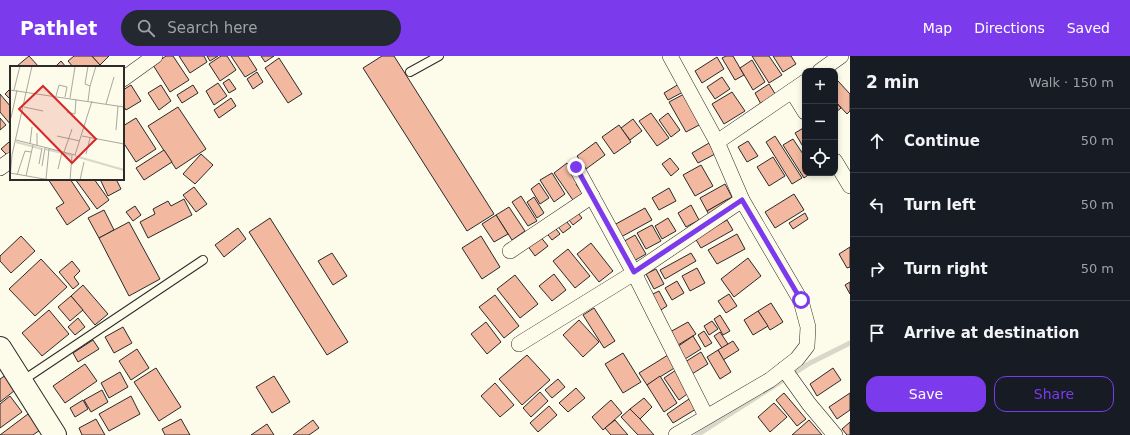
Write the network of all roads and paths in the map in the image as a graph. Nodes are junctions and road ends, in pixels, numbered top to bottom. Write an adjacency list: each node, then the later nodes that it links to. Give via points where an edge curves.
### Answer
1 (155, 56): 7 (street)
2 (439, 56): 6 (lane)
3 (670, 56): 11 (street)
4 (841, 56): 5 (street)
5 (824, 68)
6 (410, 72)
7 (124, 78)
8 (802, 84): 9 (street)
9 (792, 91): 10 (street); 11 (street)
10 (802, 107)
11 (717, 142): 18 (street)
12 (10, 161): 15 (street)
13 (838, 166): 16 (street)
14 (576, 167): 17 (street)
15 (0, 168)
16 (850, 186)
17 (592, 196): 19 (street); 21 (street)
18 (742, 200): 21 (street); 24 (street, via 801,300 808,327 807,346)
19 (510, 251)
20 (203, 260): 25 (lane)
21 (634, 272): 22 (street); 26 (street)
22 (519, 344)
23 (0, 348): 25 (main road)
24 (788, 375): 26 (street, via 770,380); 29 (street)
25 (21, 382): 28 (main road)
26 (706, 416): 27 (street)
27 (679, 434)
28 (55, 435)
29 (836, 435)

